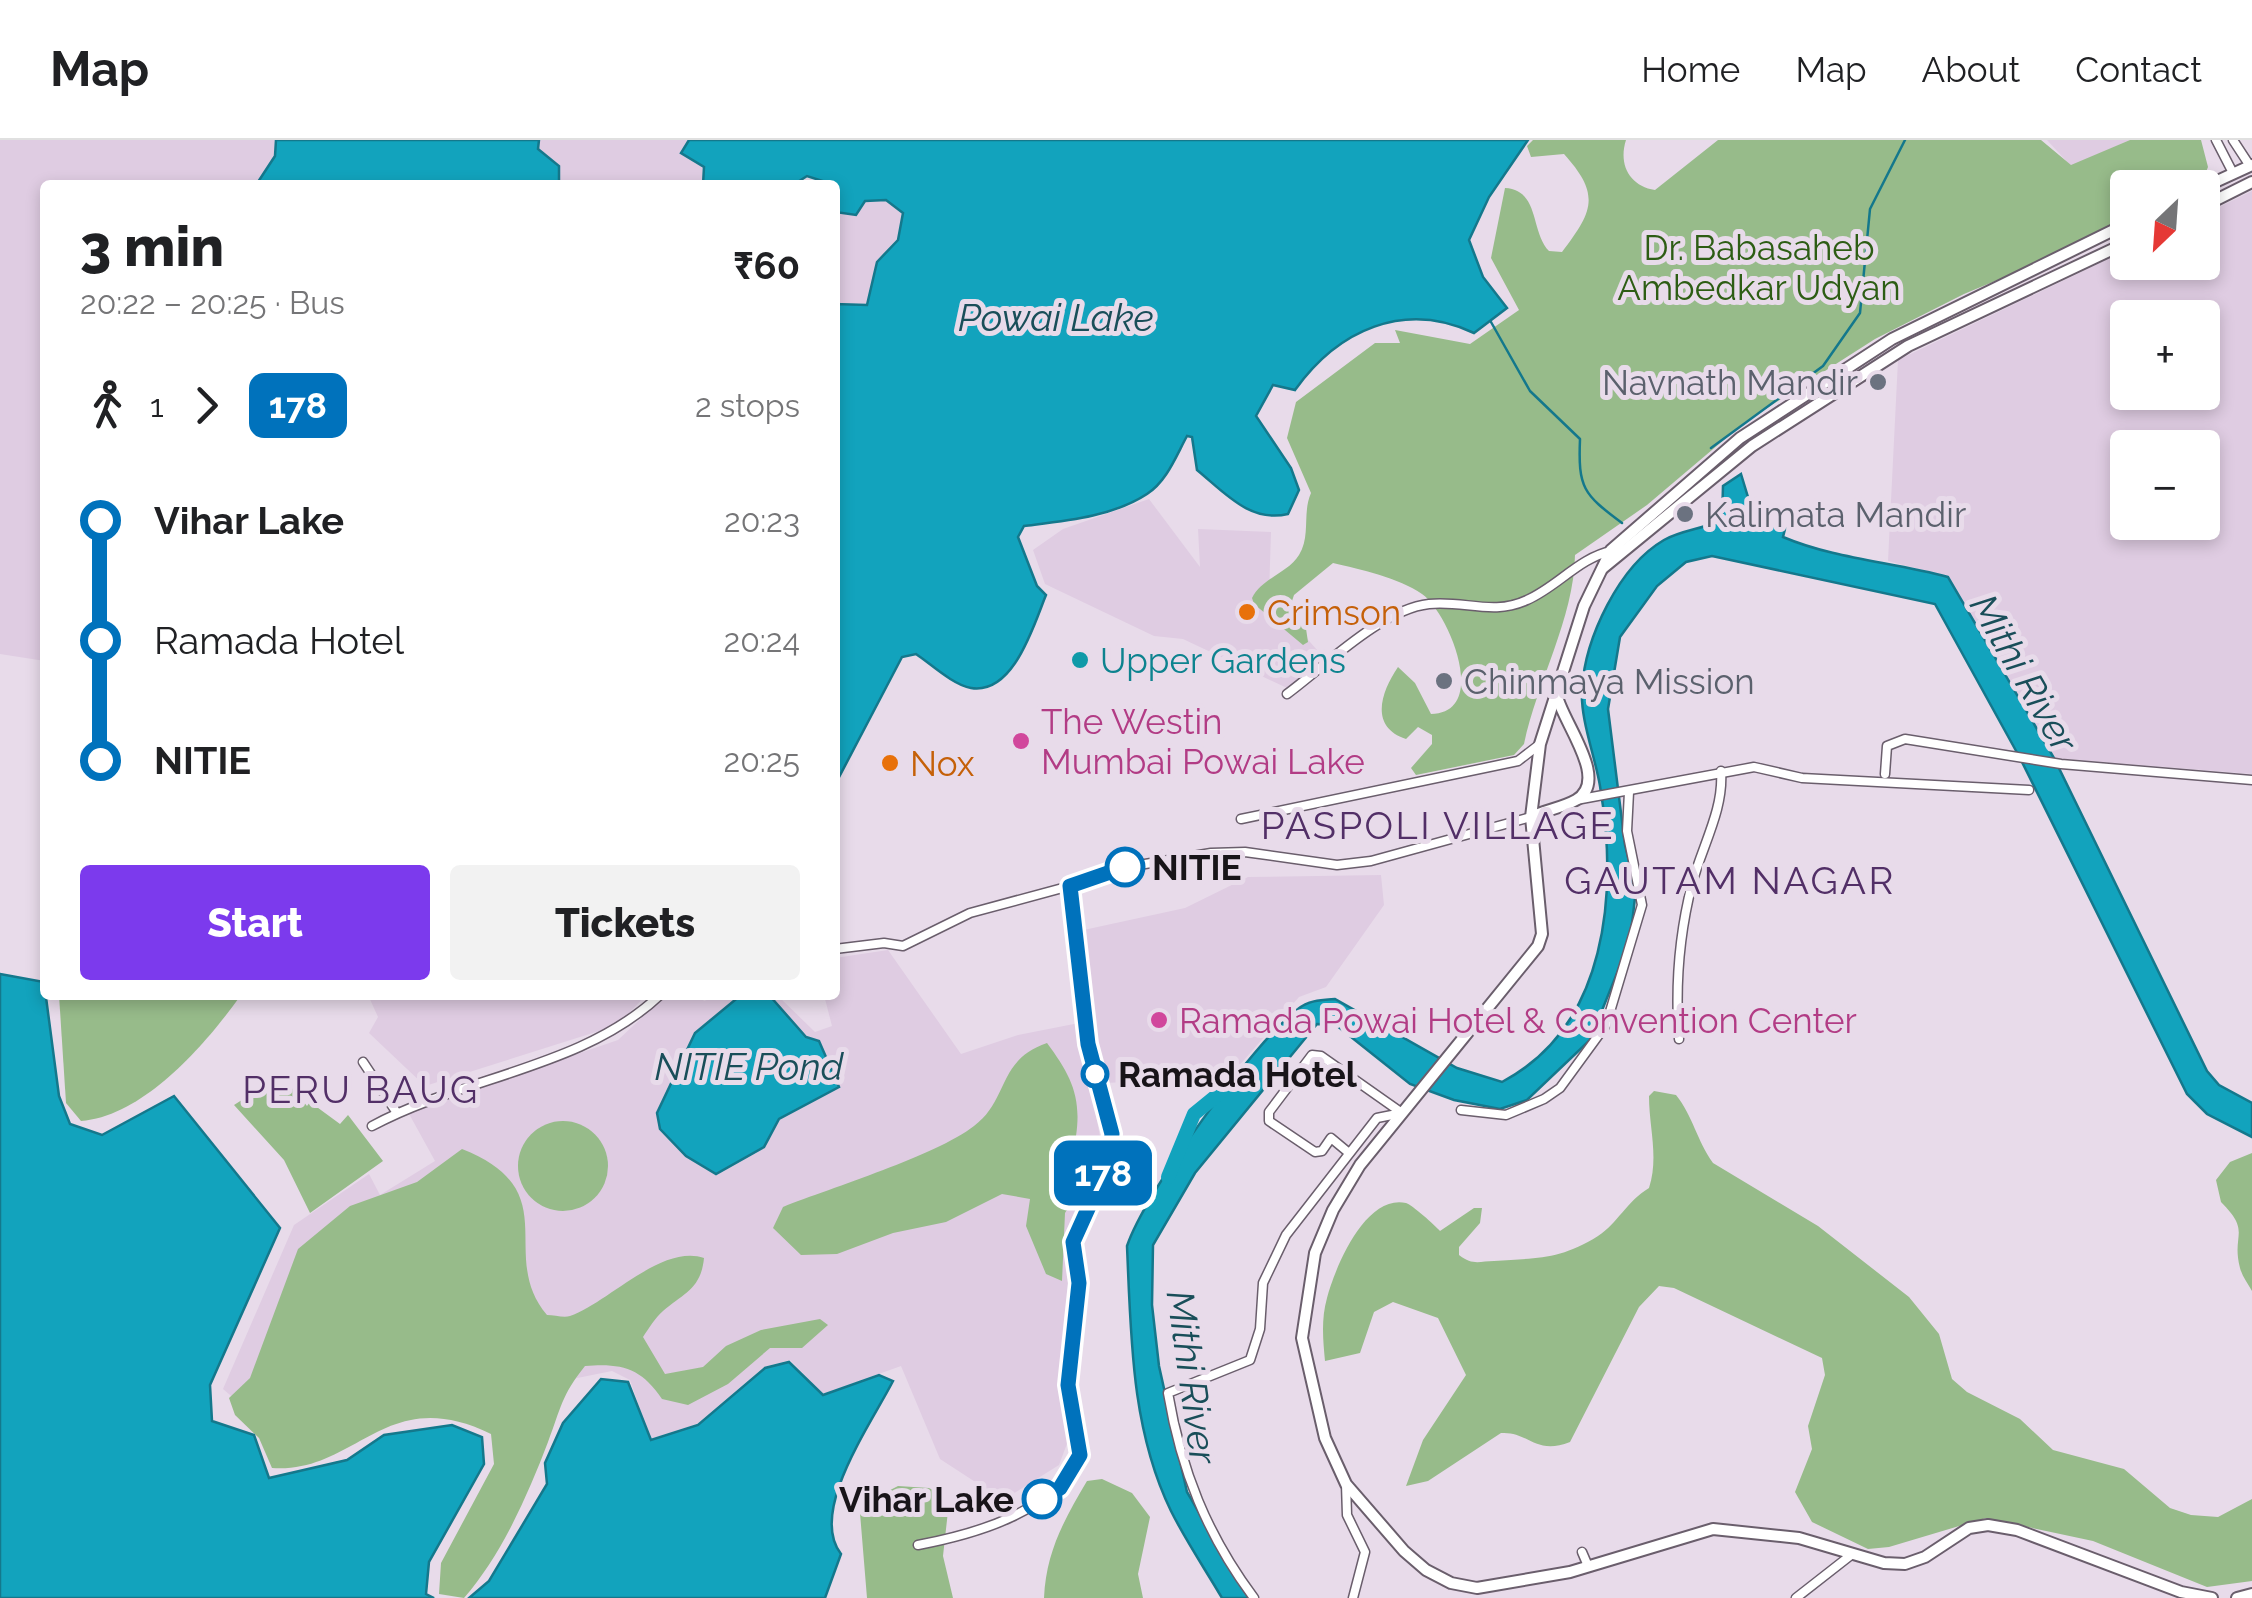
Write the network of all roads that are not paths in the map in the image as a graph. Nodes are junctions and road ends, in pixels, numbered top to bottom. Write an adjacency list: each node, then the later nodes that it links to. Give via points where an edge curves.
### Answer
1 (2216, 140): 4 (street)
2 (2233, 140): 3 (street)
3 (2251, 167): 4 (main road)
4 (2232, 173): 5 (main road); 6 (main road)
5 (2220, 179)
6 (2247, 185): 7 (main road)
7 (2220, 198)
8 (2110, 232): 10 (main road, via 1948,309)
9 (2110, 251): 11 (main road, via 1908,346)
10 (1764, 422): 11 (main road); 12 (main road)
11 (1771, 434): 13 (main road)
12 (1714, 460): 13 (main road); 14 (main road)
13 (1722, 471): 14 (main road)
14 (1616, 553): 15 (main road, via 1590,591); 16 (street, via 1591,557 1528,600 1498,610 1431,603 1387,619)
15 (1555, 687): 17 (main road); 23 (main road, via 1558,708 1585,753 1587,783)
16 (1287, 694)
17 (1540, 744): 24 (main road); 25 (street, via 1518,762)
18 (1720, 772): 21 (street, via 1754,767 1802,778); 22 (street); 29 (street, via 1721,800 1681,932)
19 (1885, 774): 20 (street, via 1887,746 1905,739 1992,756)
20 (2252, 780)
21 (2030, 790)
22 (1627, 793): 23 (street); 31 (street, via 1627,831 1642,905 1606,1025 1544,1100 1506,1114)
23 (1576, 800): 24 (main road)
24 (1531, 817): 26 (street, via 1370,861 1336,865 1211,853 1110,870); 33 (main road, via 1542,934 1527,964)
25 (1242, 820)
26 (1070, 886): 27 (street, via 970,913 903,946); 37 (street, via 1088,1044 1112,1134 1109,1162 1073,1242 1079,1283 1068,1385 1080,1455 1060,1488 1025,1510)
27 (840, 948)
28 (655, 1000): 32 (street, via 600,1040)
29 (1678, 1039)
30 (363, 1062): 32 (street)
31 (1461, 1110)
32 (397, 1112): 34 (street)
33 (1402, 1113): 35 (street, via 1377,1118); 35 (street, via 1312,1055 1268,1112 1269,1121 1314,1152 1331,1138); 36 (main road, via 1333,1210 1314,1254 1305,1300 1302,1338 1312,1394)
34 (372, 1126)
35 (1349, 1153): 42 (street, via 1270,1263 1250,1360 1168,1393 1190,1489)
36 (1346, 1484): 40 (main road, via 1404,1551 1451,1583 1477,1588); 43 (street, via 1348,1515 1364,1552)
37 (918, 1545)
38 (1582, 1552): 40 (street)
39 (1851, 1555): 40 (main road, via 1799,1538 1714,1529); 44 (street); 45 (main road, via 1906,1564 1970,1528 1988,1525)
40 (1588, 1566)
41 (2252, 1594): 46 (main road)
42 (1254, 1598)
43 (1353, 1598)
44 (1796, 1598)
45 (2212, 1598)
46 (2238, 1598)

